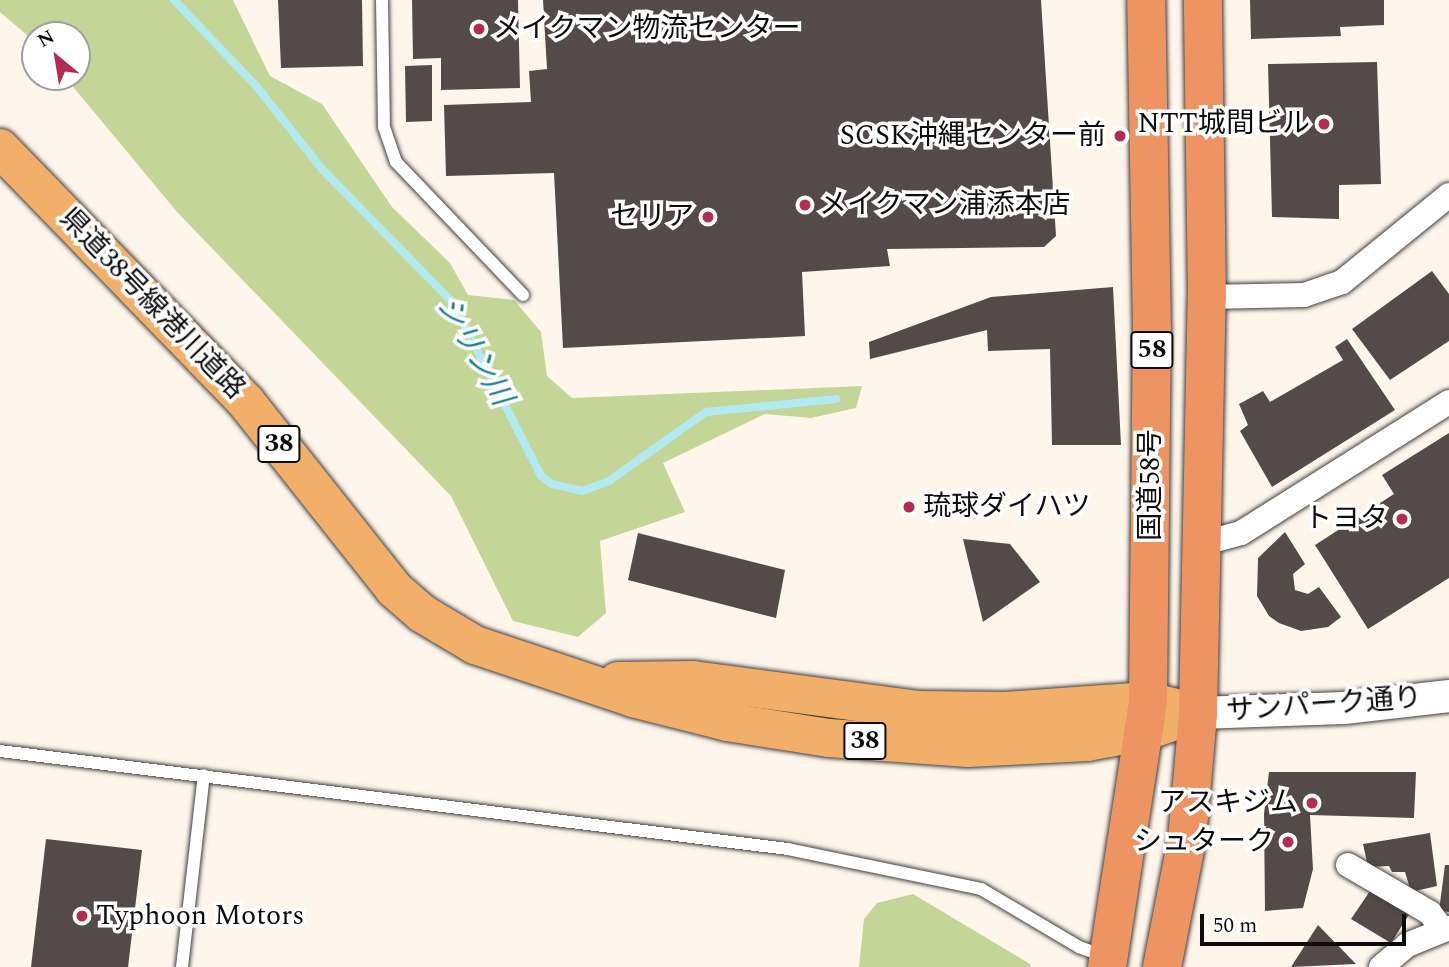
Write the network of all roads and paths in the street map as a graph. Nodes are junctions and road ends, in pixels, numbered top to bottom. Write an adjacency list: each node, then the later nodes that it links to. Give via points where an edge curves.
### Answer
1 (383, 0): 6 (lane, via 384,127 396,162)
2 (1146, 0): 12 (highway, 国道58号 / 58, via 1152,318)
3 (1203, 0): 7 (highway, 国道58号 / 58)
4 (0, 148): 12 (main road, 県道38号線港川道路 / 38, via 246,402 394,589 424,614 475,645 591,682 693,680 917,710)
5 (1449, 195): 7 (street, via 1342,282 1304,295)
6 (523, 295)
7 (1208, 297): 9 (highway, 国道58号 / 58)
8 (1449, 402): 9 (street, via 1241,533)
9 (1200, 544): 11 (highway, 国道58号 / 58)
10 (1449, 696): 11 (street, サンパーク通り, via 1344,708)
11 (1198, 713): 12 (main road, 県道38号線港川道路 / 38); 19 (highway, 国道58号 / 58, via 1187,840)
12 (1147, 716): 17 (highway, 国道58号 / 58)
13 (0, 751): 14 (lane)
14 (204, 775): 17 (lane, via 788,849 981,889); 18 (lane)
15 (1349, 865): 16 (street, via 1430,913)
16 (1445, 929): 20 (street, via 1407,945)
17 (1108, 962)
18 (182, 967)
19 (1161, 967)
20 (1381, 967)

